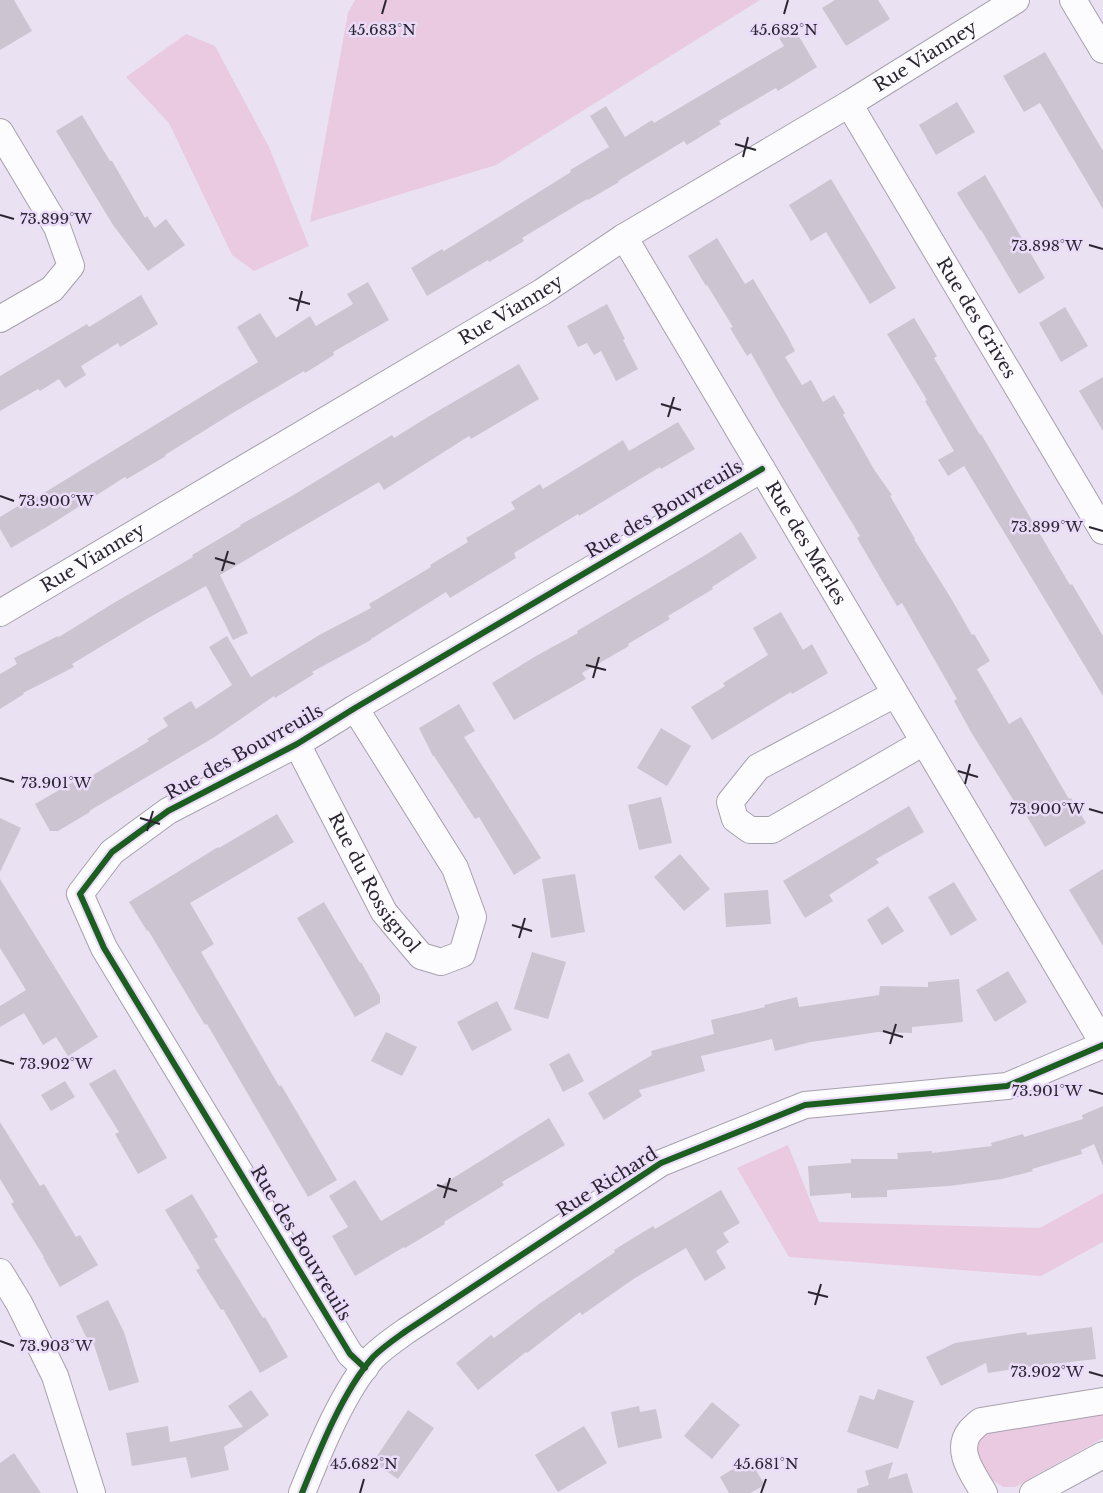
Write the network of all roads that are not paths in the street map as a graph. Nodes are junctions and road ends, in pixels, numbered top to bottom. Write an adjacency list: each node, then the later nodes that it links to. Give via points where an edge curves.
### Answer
1 (1016, 0): 4 (street, Rue Vianney)
2 (1073, 0): 3 (street)
3 (1103, 50)
4 (849, 104): 6 (street, Rue Vianney); 9 (street, Rue des Grives)
5 (0, 132): 7 (street, via 57,226 70,266 52,289)
6 (624, 237): 8 (street, Rue des Merles); 10 (street, Rue Vianney, via 542,292)
7 (0, 319)
8 (762, 470): 11 (street, Rue des Merles); 12 (street, Rue des Bouvreuils)
9 (1103, 531)
10 (0, 613)
11 (895, 693): 13 (street, Rue des Merles); 13 (street, via 758,767 730,802 735,819 750,830 772,830)
12 (355, 708): 14 (street, Rue des Bouvreuils); 14 (street, Rue du Rossignol, via 455,868 473,917 462,954 441,962 422,956 384,912)
13 (924, 742): 15 (street, Rue des Merles)
14 (297, 744): 17 (street, Rue des Bouvreuils, via 168,811 112,852 80,894 110,958 350,1354)
15 (1103, 1044): 17 (street, Rue Richard, via 1007,1086 805,1105 661,1163 406,1331 381,1349)
16 (0, 1272): 20 (street, via 55,1376)
17 (365, 1368): 21 (street, Rue Richard, via 333,1423)
18 (1103, 1401): 22 (street, via 981,1421 968,1433 963,1447 965,1459)
19 (1103, 1455): 23 (street)
20 (92, 1493)
21 (302, 1493)
22 (984, 1493)
23 (1033, 1493)

